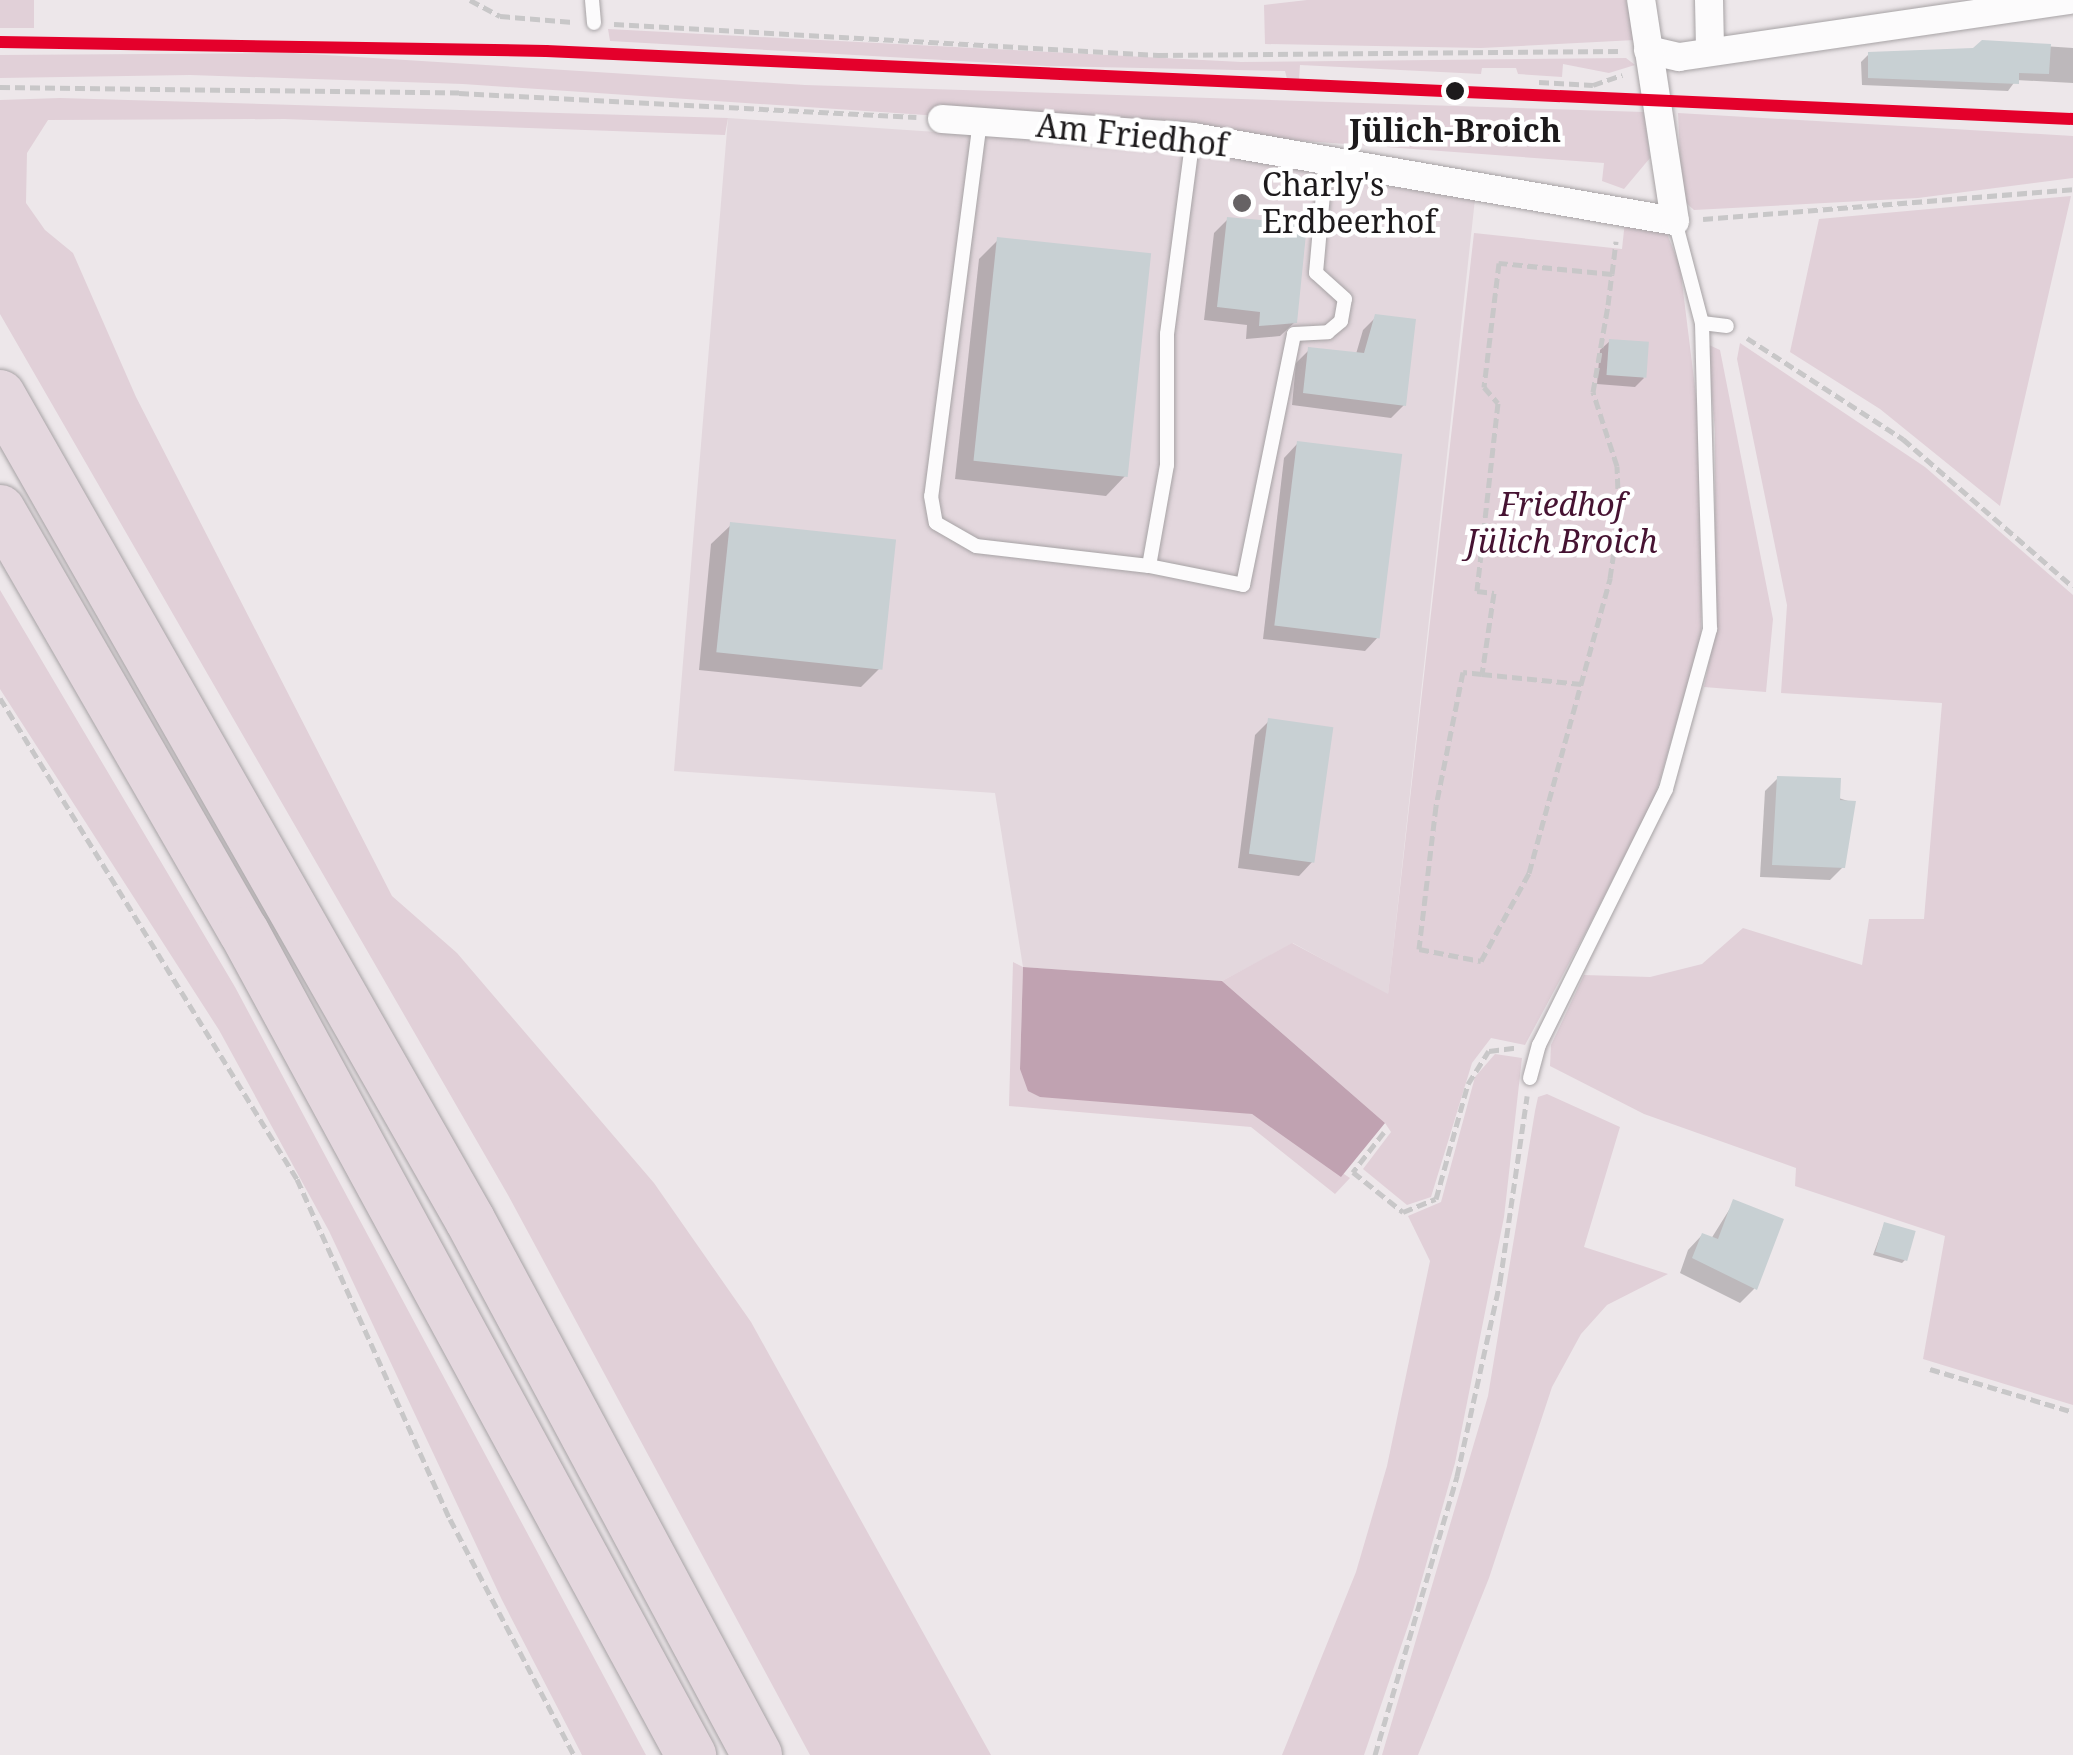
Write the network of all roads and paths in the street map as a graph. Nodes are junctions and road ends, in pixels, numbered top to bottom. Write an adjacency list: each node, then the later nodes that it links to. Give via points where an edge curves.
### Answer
1 (470, 0): 6 (path, via 500,16)
2 (592, 0): 6 (lane)
3 (1641, 0): 8 (street)
4 (1709, 0): 7 (street)
5 (2070, 0): 7 (street)
6 (594, 23): 8 (path, via 1158,54)
7 (1710, 49): 8 (street)
8 (1650, 57): 9 (path, via 1592,85); 17 (street)
9 (1538, 82)
10 (0, 87): 11 (path, via 459,94)
11 (942, 119): 12 (street, Am Friedhof)
12 (980, 121): 13 (street, Am Friedhof); 23 (lane, via 930,496 936,523 976,546)
13 (1193, 137): 14 (street, Am Friedhof); 23 (lane, via 1168,334 1167,465)
14 (1326, 161): 16 (street, Am Friedhof); 23 (lane, via 1316,274 1345,299 1341,322 1328,332 1294,334 1244,585)
15 (2073, 188): 17 (path)
16 (1619, 213): 17 (street, Am Friedhof); 18 (path)
17 (1675, 221): 19 (lane)
18 (1612, 274): 25 (path, via 1499,264 1484,387 1498,402 1477,591 1494,593); 26 (path, via 1593,392 1617,466 1619,518)
19 (1702, 323): 20 (lane); 28 (lane, via 1710,629 1666,789)
20 (1727, 326): 24 (path, via 1903,439)
21 (0, 396): 35 (highway, via 346,998)
22 (0, 510): 34 (highway, via 345,1114)
23 (1149, 566)
24 (2073, 586)
25 (1482, 674): 26 (path); 26 (path, via 1464,672 1416,929 1419,948 1482,961 1529,874)
26 (1581, 684)
27 (0, 698): 33 (path, via 297,1179 450,1519)
28 (1536, 1055): 29 (lane); 30 (path, via 1495,1048 1480,1061 1436,1199 1404,1212 1353,1172)
29 (1530, 1078): 36 (path, via 1500,1282 1457,1476)
30 (1384, 1132)
31 (1930, 1369): 32 (path)
32 (2073, 1412)
33 (574, 1755)
34 (691, 1755)
35 (757, 1755)
36 (1375, 1755)

